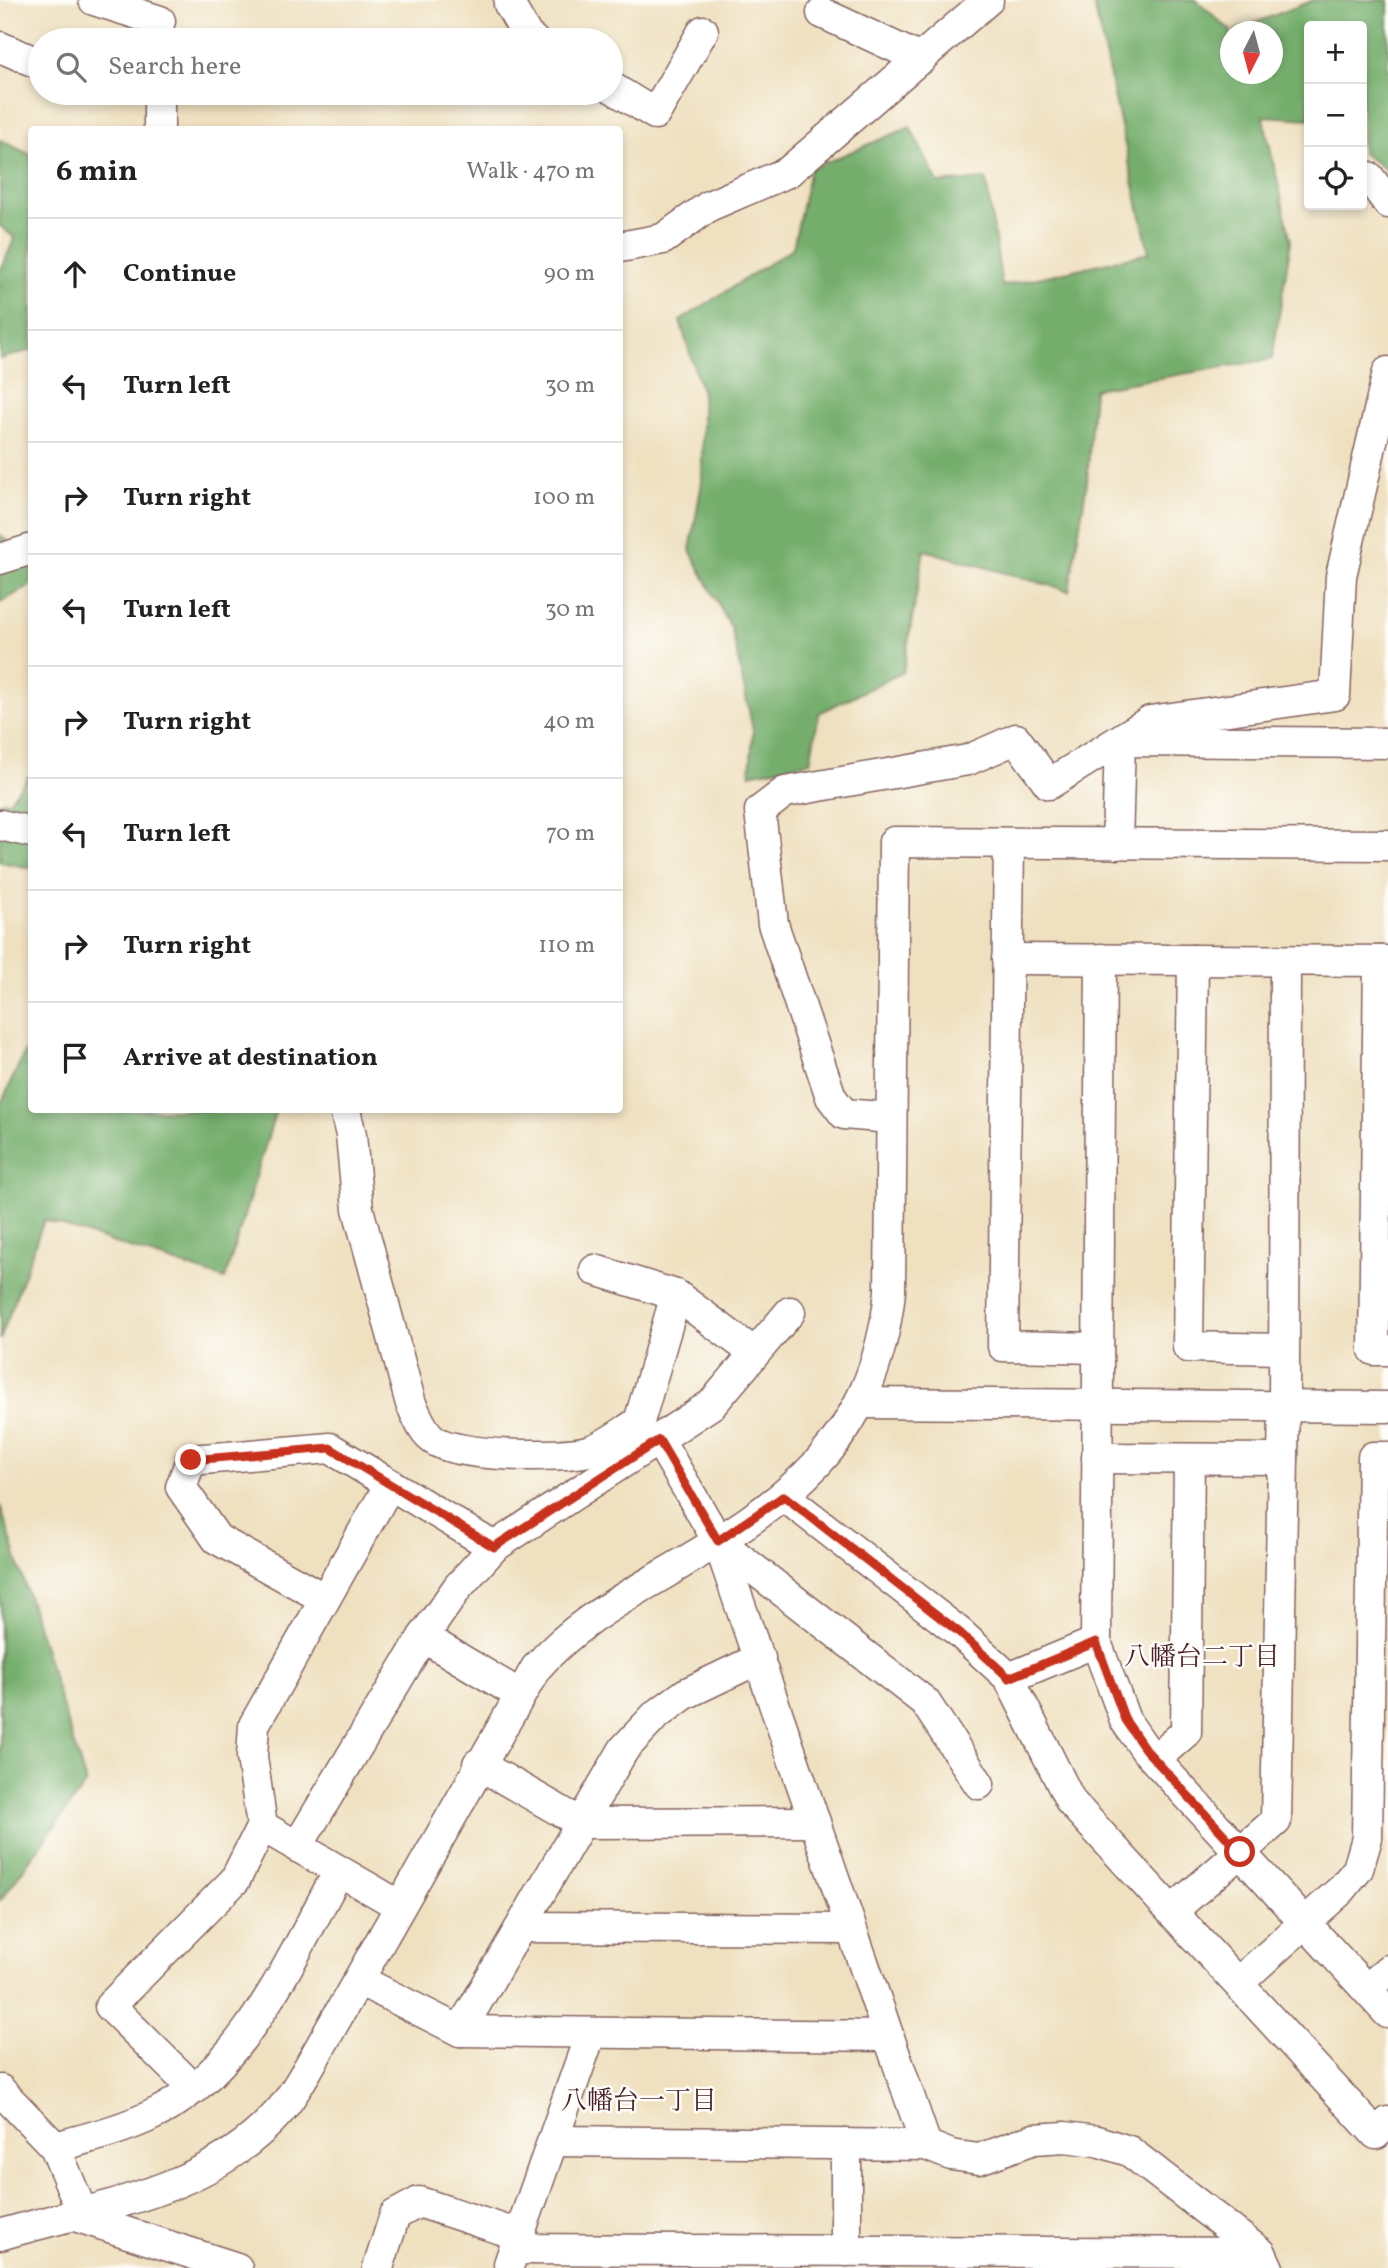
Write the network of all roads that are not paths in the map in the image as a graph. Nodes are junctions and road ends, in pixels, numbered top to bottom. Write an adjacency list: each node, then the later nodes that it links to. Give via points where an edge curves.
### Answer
1 (94, 0): 5 (street)
2 (510, 0): 6 (street)
3 (988, 0): 10 (street)
4 (822, 13): 10 (street)
5 (162, 20)
6 (523, 28)
7 (703, 31): 11 (street, via 655,114)
8 (0, 47): 9 (street)
9 (28, 59)
10 (920, 59): 16 (street, via 788,172 709,206 663,239)
11 (623, 94)
12 (159, 105): 13 (street)
13 (159, 126)
14 (1369, 177): 15 (street)
15 (1388, 203)
16 (623, 246)
17 (1388, 372): 20 (street, via 1341,576 1335,695 1150,721)
18 (28, 551): 19 (street)
19 (0, 559)
20 (1119, 741): 21 (street); 25 (street); 33 (street, via 1049,784 1016,739 968,760 785,792 760,811 773,924 831,1097 844,1114)
21 (1388, 743)
22 (0, 825): 23 (street)
23 (28, 831)
24 (1009, 843): 25 (street); 27 (street); 33 (street, via 894,842)
25 (1117, 844): 26 (street)
26 (1388, 845)
27 (1007, 959): 28 (street); 37 (street, via 1003,1346)
28 (1101, 960): 29 (street); 37 (street)
29 (1193, 960): 30 (street); 38 (street, via 1188,1347)
30 (1285, 961): 31 (street); 38 (street)
31 (1383, 961): 39 (street, via 1374,1350)
32 (346, 1113): 35 (street, via 358,1209 411,1405 426,1434 437,1443 494,1455 588,1451 639,1422)
33 (891, 1118): 41 (street, via 888,1303 878,1362)
34 (595, 1270): 35 (street)
35 (676, 1295): 40 (street)
36 (790, 1312): 40 (street)
37 (1098, 1348): 43 (street)
38 (1283, 1349): 42 (street)
39 (1388, 1350)
40 (754, 1352): 45 (street, via 712,1404)
41 (860, 1403): 43 (street); 51 (street, via 802,1482)
42 (1284, 1406): 43 (street); 44 (street); 49 (street)
43 (1097, 1407): 47 (street)
44 (1388, 1407)
45 (659, 1440): 52 (street); 53 (street)
46 (1388, 1457): 71 (street, via 1373,1457 1367,1838 1358,1869)
47 (1097, 1458): 48 (street); 56 (street)
48 (1189, 1459): 49 (street); 60 (street, via 1186,1732)
49 (1283, 1460): 67 (street, via 1276,1821)
50 (390, 1484): 53 (street); 54 (street); 54 (street, via 330,1448 191,1460 181,1487 217,1539)
51 (784, 1496): 52 (street); 58 (street, via 960,1633)
52 (718, 1541): 57 (street); 59 (street, via 562,1639); 62 (street, via 925,1702)
53 (494, 1547): 55 (street)
54 (325, 1599): 65 (street, via 254,1725 253,1757)
55 (423, 1637): 59 (street); 66 (street)
56 (1096, 1642): 58 (street); 60 (street, via 1125,1720)
57 (760, 1658): 63 (street); 64 (street, via 685,1694 655,1716 624,1749)
58 (1009, 1678): 70 (street, via 1072,1802)
59 (520, 1695): 61 (street)
60 (1154, 1759): 67 (street)
61 (478, 1765): 64 (street); 69 (street)
62 (979, 1784)
63 (816, 1822): 64 (street); 73 (street)
64 (581, 1823): 72 (street)
65 (262, 1826): 66 (street); 81 (street, via 235,1880 110,2006)
66 (297, 1847): 68 (street)
67 (1240, 1852): 70 (street); 71 (street)
68 (339, 1871): 69 (street); 81 (street, via 253,2026)
69 (400, 1906): 74 (street)
70 (1172, 1911): 76 (street)
71 (1305, 1922): 75 (street); 76 (street)
72 (522, 1927): 73 (street); 78 (street)
73 (851, 1929): 80 (street)
74 (359, 1980): 78 (street); 88 (street, via 280,2112 253,2137 216,2164 176,2184)
75 (1378, 1980): 77 (street)
76 (1238, 1983): 83 (street, via 1376,2134)
77 (1388, 2012)
78 (460, 2031): 79 (street)
79 (590, 2035): 80 (street); 84 (street)
80 (887, 2036): 86 (street)
81 (194, 2089): 87 (street, via 148,2118)
82 (0, 2090): 87 (street)
83 (1388, 2122)
84 (554, 2141): 85 (street); 90 (street)
85 (846, 2144): 86 (street); 91 (street)
86 (926, 2145): 93 (street, via 979,2159 1034,2139 1065,2137 1129,2151)
87 (55, 2147): 88 (street)
88 (77, 2214): 89 (street); 94 (street)
89 (0, 2235)
90 (514, 2251): 91 (street); 95 (street, via 419,2202 395,2215)
91 (846, 2251): 92 (street)
92 (933, 2260): 93 (street)
93 (1265, 2260)
94 (237, 2268)
95 (378, 2268)

